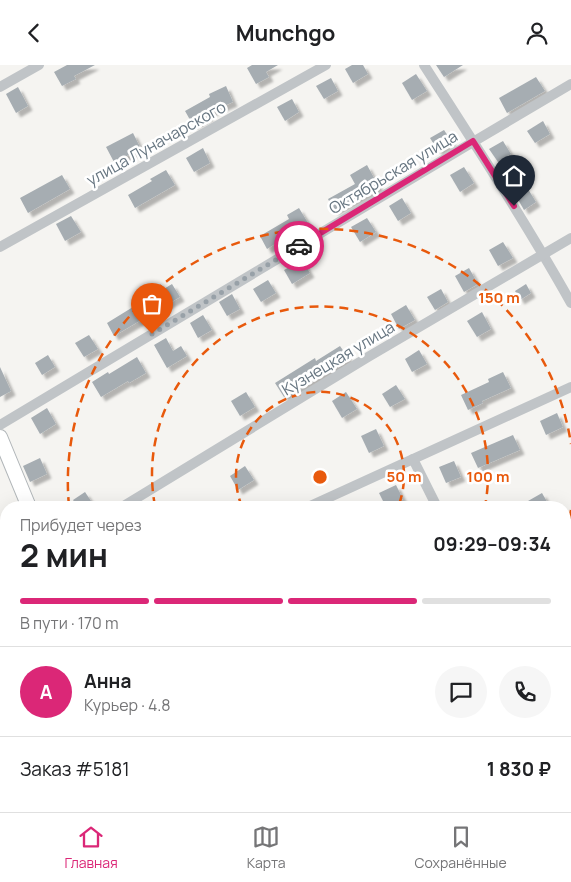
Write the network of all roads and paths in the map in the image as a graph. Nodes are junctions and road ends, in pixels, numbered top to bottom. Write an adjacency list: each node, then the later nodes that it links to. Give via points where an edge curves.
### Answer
1 (39, 65): 5 (street)
2 (326, 65): 8 (street, улица Луначарского)
3 (424, 65): 6 (street)
4 (571, 84): 6 (street, Октябрьская улица)
5 (0, 87)
6 (473, 141): 9 (street); 12 (street, Октябрьская улица)
7 (571, 238): 9 (street, Кузнецкая улица)
8 (0, 247)
9 (544, 255): 10 (street); 16 (street, Кузнецкая улица, via 368,357)
10 (571, 303)
11 (571, 387): 14 (street)
12 (0, 425)
13 (0, 437): 15 (street)
14 (413, 459): 17 (street); 18 (street)
15 (27, 501)
16 (132, 501)
17 (321, 501)
18 (433, 501)

